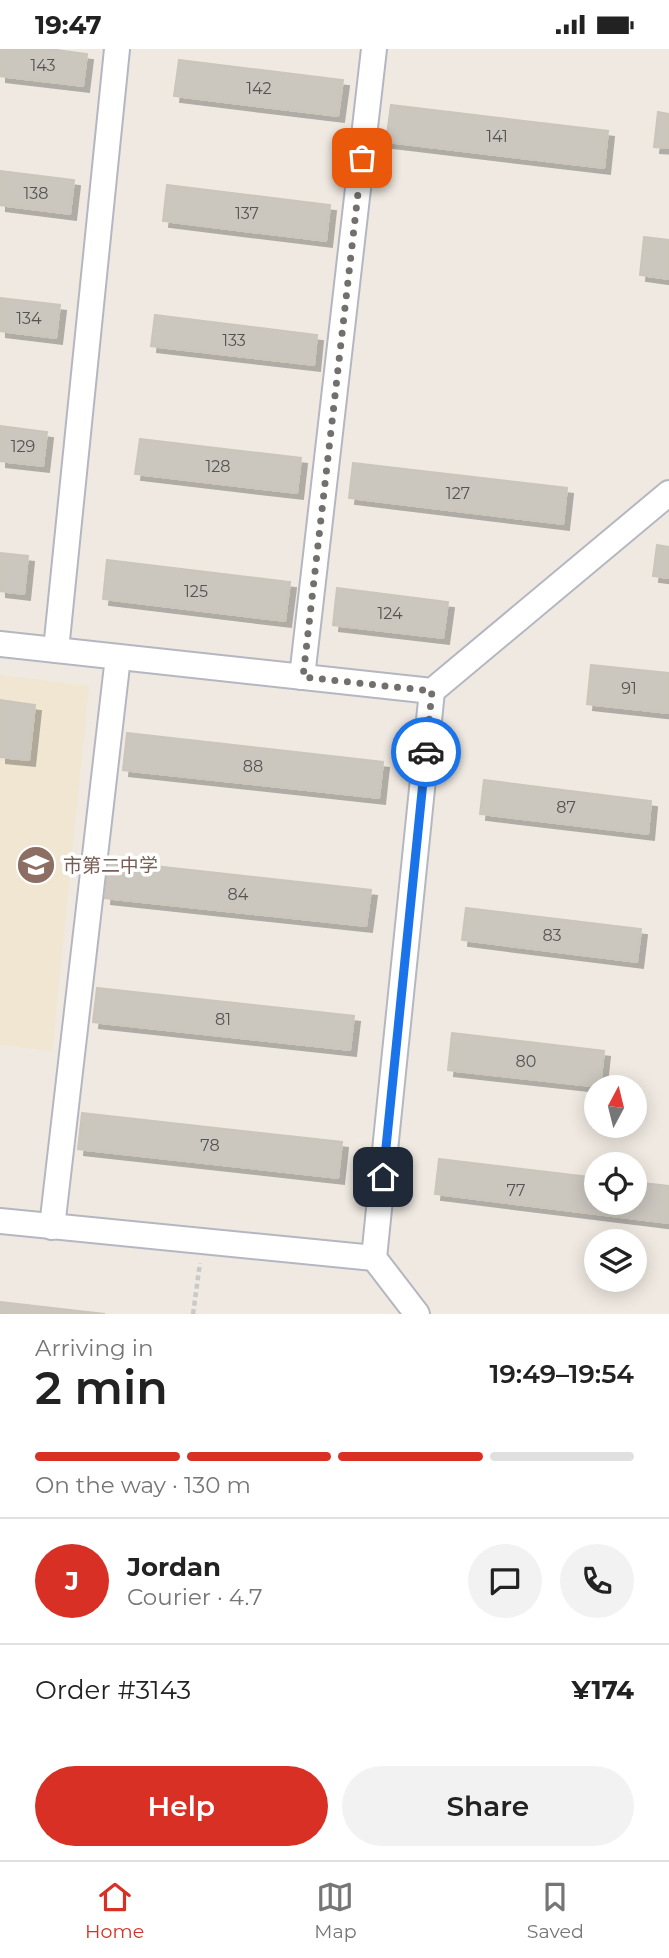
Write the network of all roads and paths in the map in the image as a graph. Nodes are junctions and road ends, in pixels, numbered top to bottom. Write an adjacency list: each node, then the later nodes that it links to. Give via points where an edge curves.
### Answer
1 (117, 49): 5 (street)
2 (374, 49): 7 (street)
3 (669, 493): 8 (street)
4 (0, 644): 5 (street)
5 (56, 650): 6 (street)
6 (118, 657): 7 (street); 10 (street)
7 (303, 677): 8 (street)
8 (432, 691): 12 (street)
9 (0, 1221): 10 (street)
10 (52, 1227): 11 (street)
11 (203, 1241): 12 (street); 13 (path)
12 (374, 1258): 14 (street)
13 (193, 1314)
14 (417, 1314)

